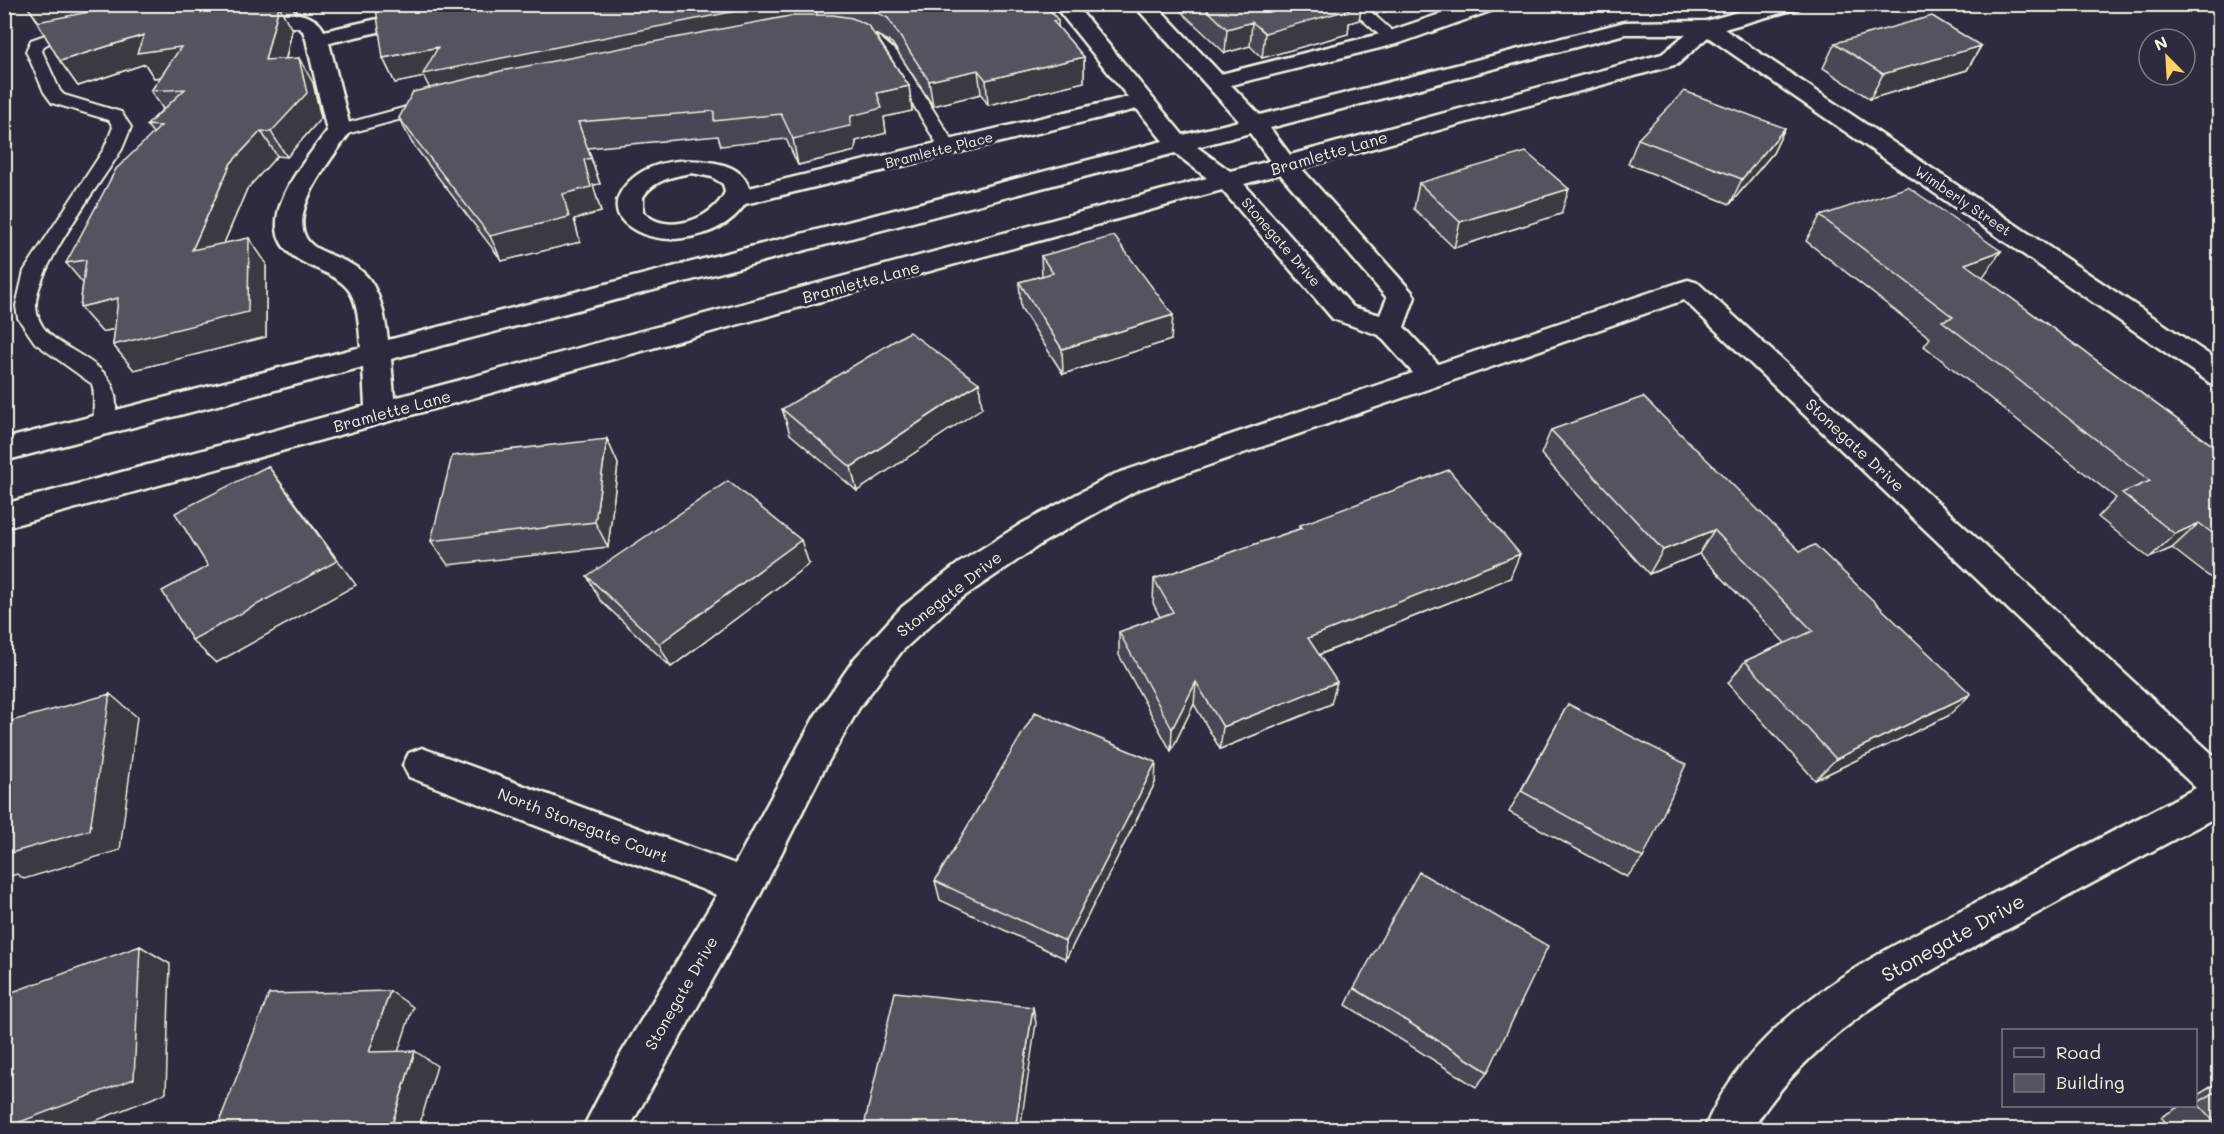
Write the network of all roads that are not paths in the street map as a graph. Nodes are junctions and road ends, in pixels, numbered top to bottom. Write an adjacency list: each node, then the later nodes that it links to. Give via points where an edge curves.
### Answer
1 (476, 4): 13 (street)
2 (1063, 4): 16 (street)
3 (1143, 4): 14 (street)
4 (1352, 4): 12 (lane)
5 (1492, 4): 12 (street)
6 (1792, 4): 8 (street, Bramlette Lane)
7 (221, 20): 13 (street, via 301,21 312,27)
8 (1707, 27): 17 (street, Bramlette Lane, via 1625,28); 21 (street, Bramlette Lane, via 1670,58); 27 (street, Wimberly Street)
9 (837, 32): 20 (lane, via 872,39 885,48)
10 (74, 34): 11 (street)
11 (51, 38): 29 (lane, via 37,43 34,51 55,96 115,116 122,127 113,149 34,271 26,308 30,326 41,338 96,375 103,384)
12 (1392, 38): 14 (street)
13 (318, 39): 18 (street)
14 (1215, 81): 17 (street)
15 (449, 100): 18 (lane)
16 (1141, 101): 19 (street); 20 (street, Bramlette Place)
17 (1255, 124): 19 (street, Bramlette Lane); 21 (street)
18 (339, 131): 25 (street, via 295,197 288,217 294,241 303,250 347,274 361,287)
19 (1178, 144): 22 (street, Stonegate Drive); 25 (street, Bramlette Lane)
20 (948, 148): 23 (street, Bramlette Place)
21 (1285, 165): 22 (street, Bramlette Lane); 24 (street, via 1401,297)
22 (1228, 182): 24 (street, Stonegate Drive, via 1343,314); 28 (street, Bramlette Lane)
23 (736, 199)
24 (1389, 328): 26 (street)
25 (374, 355): 28 (street); 29 (street, Bramlette Lane)
26 (1432, 376): 33 (street, Stonegate Drive, via 1688,289); 35 (street, Stonegate Drive, via 1126,482 1039,529 947,592 891,640 857,681)
27 (2220, 376)
28 (381, 414): 31 (street, Bramlette Lane)
29 (105, 424): 30 (street, Bramlette Lane)
30 (4, 450)
31 (4, 516)
32 (422, 765): 35 (street, North Stonegate Court)
33 (2220, 786)
34 (2220, 795): 37 (street, Stonegate Drive, via 1910,959 1863,989 1817,1021 1776,1058)
35 (744, 886): 36 (street, Stonegate Drive)
36 (604, 1130)
37 (1726, 1130)

